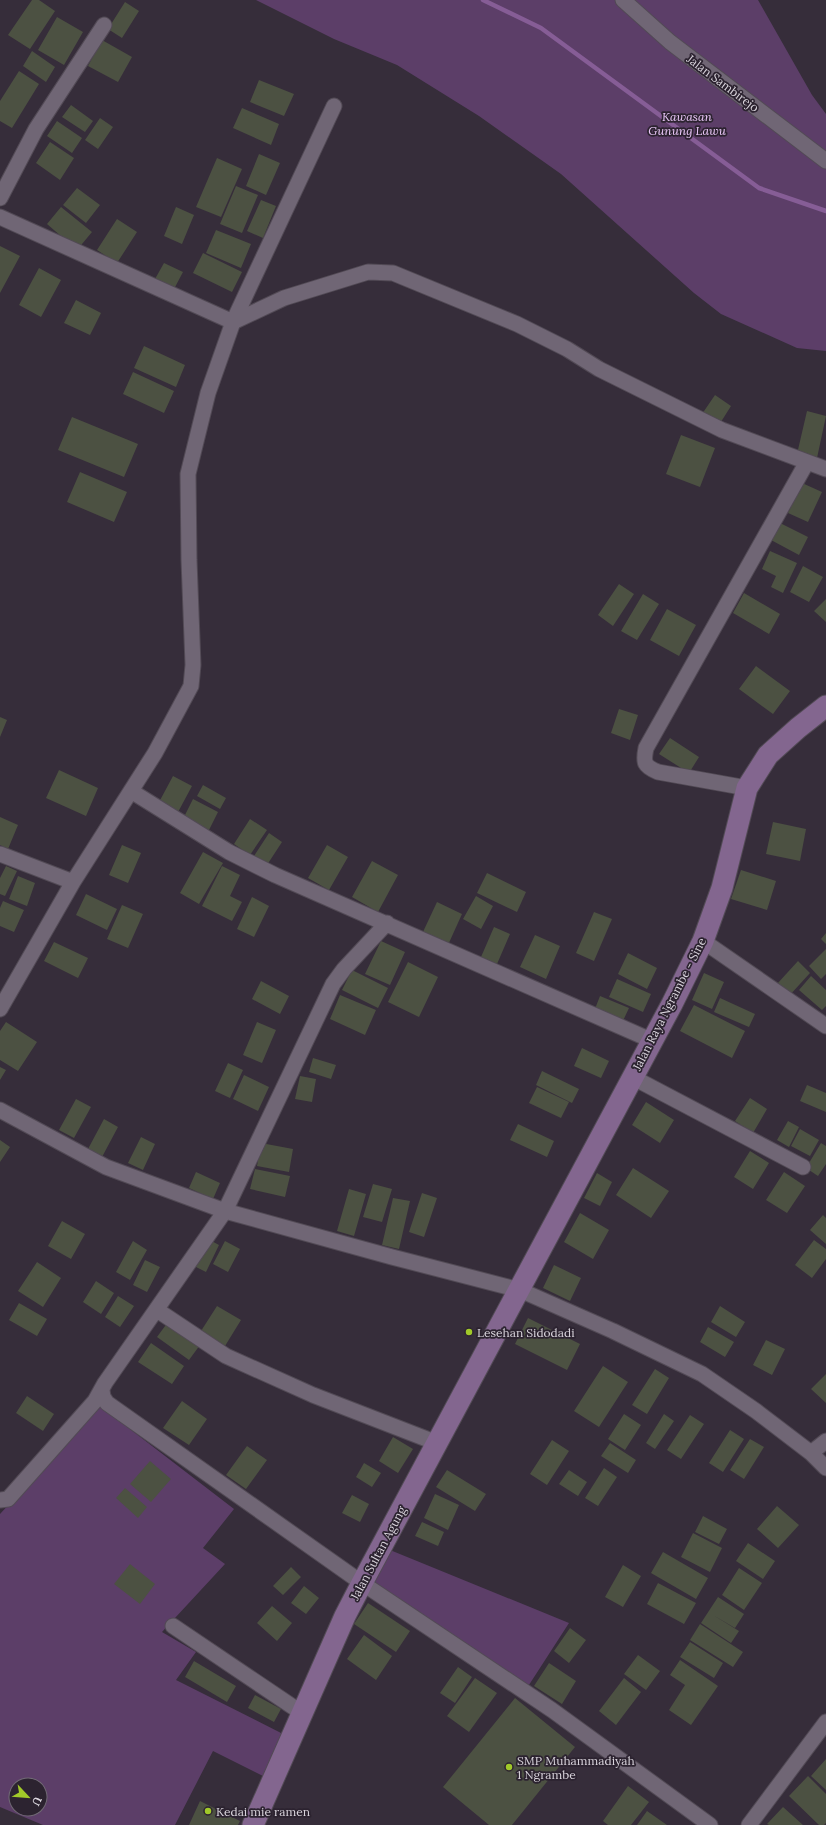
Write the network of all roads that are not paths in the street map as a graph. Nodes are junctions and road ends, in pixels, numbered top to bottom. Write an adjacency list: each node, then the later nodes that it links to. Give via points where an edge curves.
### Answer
1 (623, 0): 4 (street, Jalan Sambirejo, via 670,42)
2 (104, 25): 5 (street, via 36,129)
3 (334, 106): 7 (street)
4 (826, 161)
5 (0, 198)
6 (0, 217): 7 (street)
7 (233, 322): 8 (street, via 284,298 368,272 394,273 517,324 567,349 599,369 722,430); 12 (street, via 208,393 188,474 193,665 191,686)
8 (807, 462): 9 (street); 11 (street, via 646,748 644,760 648,768 658,772)
9 (826, 469)
10 (826, 706): 11 (main road, Jalan Raya Ngrambe - Sine, via 768,755)
11 (747, 788): 16 (main road, Jalan Raya Ngrambe - Sine, via 722,888)
12 (131, 791): 14 (street); 15 (street, via 229,852 275,875)
13 (0, 854): 14 (street)
14 (73, 882): 17 (street)
15 (387, 923): 19 (street); 23 (street, via 333,984)
16 (703, 941): 18 (street); 19 (main road, Jalan Raya Ngrambe - Sine)
17 (0, 1009)
18 (826, 1026)
19 (653, 1041): 20 (main road, Jalan Raya Ngrambe - Sine)
20 (632, 1076): 22 (street); 24 (main road, Jalan Raya Ngrambe - Sine)
21 (0, 1110): 23 (street, via 106,1167)
22 (803, 1167)
23 (225, 1211): 24 (street); 25 (street)
24 (520, 1290): 28 (main road, Jalan Sultan Agung); 29 (street, via 702,1374 756,1411)
25 (158, 1310): 26 (street); 28 (street, via 226,1356 313,1395)
26 (102, 1390): 31 (street, via 8,1499); 32 (street, via 103,1397 108,1403)
27 (826, 1441): 29 (street)
28 (436, 1443): 32 (main road, Jalan Sultan Agung)
29 (810, 1453): 30 (street)
30 (826, 1468)
31 (0, 1500)
32 (362, 1582): 34 (main road, Jalan Sultan Agung); 37 (street, via 552,1710)
33 (173, 1626): 34 (street)
34 (302, 1713): 36 (main road, Jalan Sultan Agung)
35 (826, 1722): 38 (street)
36 (253, 1825)
37 (710, 1825)
38 (750, 1825)

